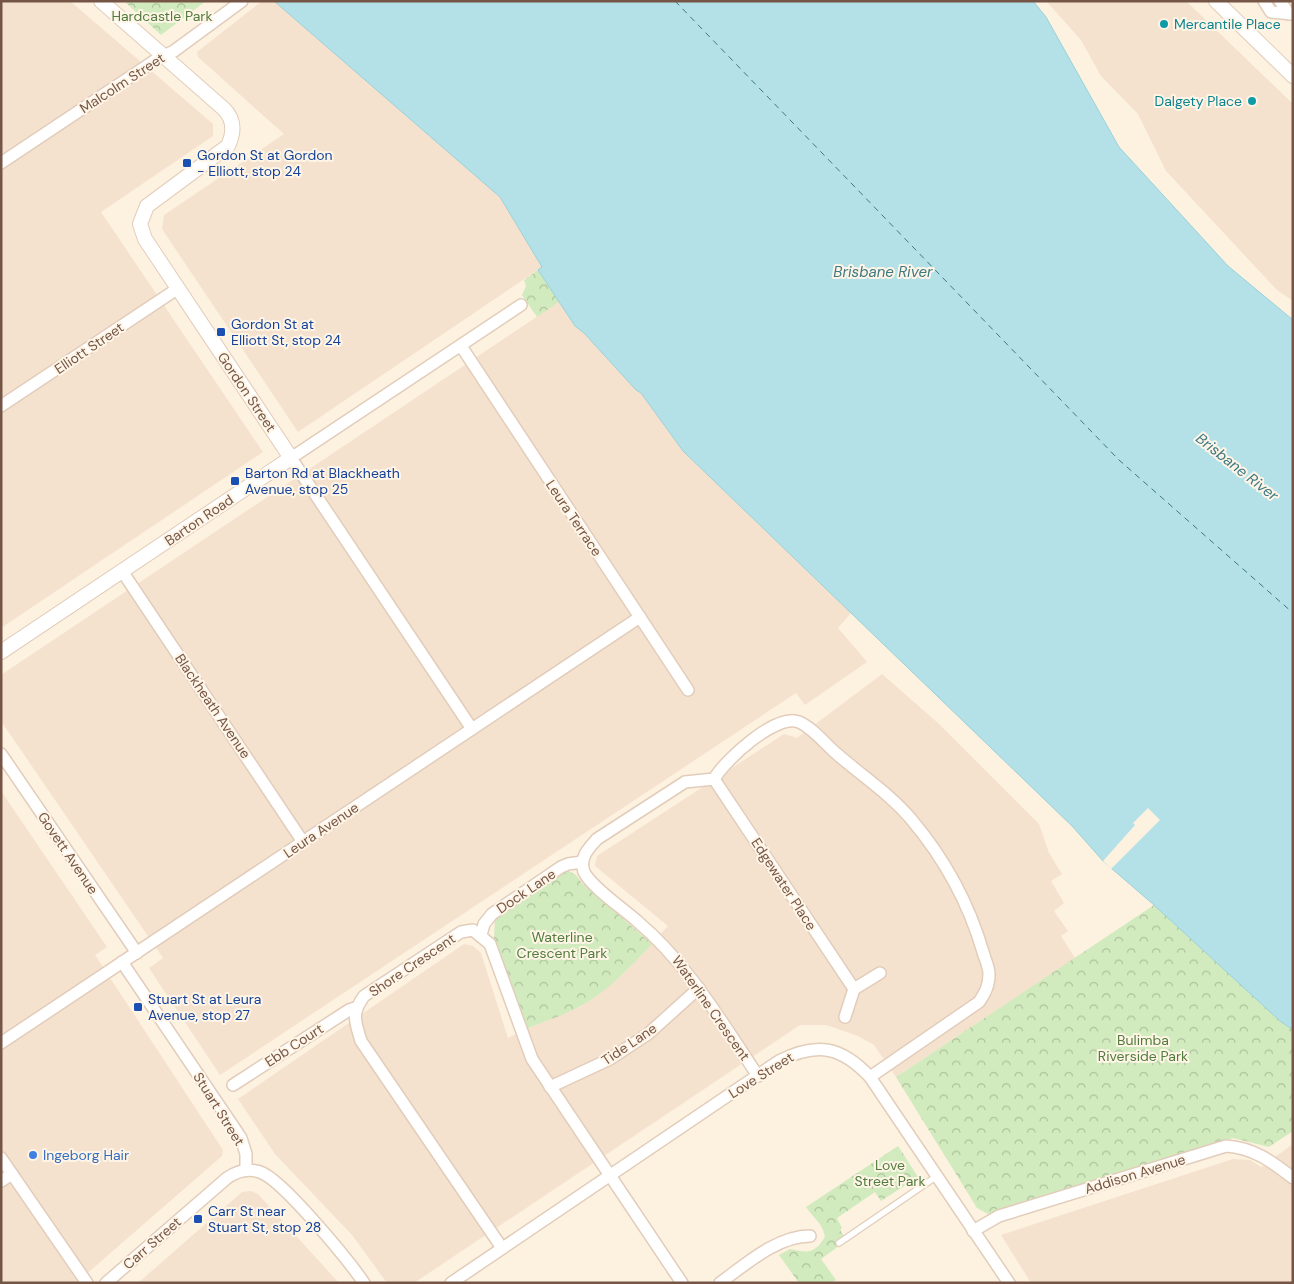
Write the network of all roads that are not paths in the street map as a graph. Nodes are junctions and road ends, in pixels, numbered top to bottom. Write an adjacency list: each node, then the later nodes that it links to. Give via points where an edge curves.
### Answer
1 (101, 1): 7 (street, Gordon Street)
2 (242, 1): 7 (street, Malcolm Street)
3 (1216, 1): 8 (street)
4 (1264, 1): 6 (street, via 1272,12)
5 (1280, 1): 6 (street)
6 (1291, 14)
7 (164, 56): 9 (street, Malcolm Street); 10 (street, Gordon Street, via 228,113 233,130 225,150 147,206 141,216 145,240)
8 (1293, 76)
9 (1, 163)
10 (177, 289): 13 (street, Elliott Street); 14 (street, Gordon Street)
11 (521, 305): 12 (street, Barton Road)
12 (461, 346): 14 (street, Barton Road); 16 (street, Leura Terrace)
13 (1, 406)
14 (291, 458): 15 (street, Barton Road); 19 (street, Gordon Street)
15 (122, 571): 17 (street, Barton Road); 22 (street, Blackheath Avenue)
16 (640, 617): 18 (street, Leura Terrace); 19 (street, Leura Avenue)
17 (1, 652)
18 (688, 690)
19 (472, 729): 22 (street, Leura Avenue)
20 (1, 754): 25 (street, Govett Avenue)
21 (714, 779): 23 (street, via 685,782 597,839 586,851); 29 (street, Edgewater Place); 34 (street, via 731,756 771,728 798,722 875,783 911,819 940,859 964,901 989,972 988,989 979,1002)
22 (303, 842): 25 (street, Leura Avenue)
23 (582, 862): 24 (street, Dock Lane, via 561,868 492,914); 28 (street, Waterline Crescent, via 589,879 670,950)
24 (481, 935): 30 (street, Shore Crescent, via 473,930 462,932 364,996); 36 (street, via 490,944 532,1059)
25 (136, 953): 26 (street, Leura Avenue)
26 (122, 962): 32 (street, Leura Avenue); 38 (street, Stuart Street, via 241,1138)
27 (880, 973): 29 (street)
28 (699, 988): 33 (street, Waterline Crescent); 36 (street, Tide Lane, via 648,1034 610,1059)
29 (854, 989): 31 (street)
30 (355, 1008): 35 (street, Ebb Court); 47 (street, via 355,1021 362,1041)
31 (845, 1017)
32 (1, 1043)
33 (758, 1076): 34 (street, Love Street, via 796,1052 813,1048 841,1053); 40 (street, Love Street)
34 (870, 1077): 41 (street, Love Street)
35 (233, 1085)
36 (550, 1087): 40 (street)
37 (1, 1158): 39 (street)
38 (246, 1170): 48 (street, Carr Street, via 227,1178); 50 (street, via 265,1174 279,1186 340,1250)
39 (12, 1174): 43 (street); 49 (street)
40 (610, 1176): 47 (street, Love Street); 52 (street)
41 (937, 1176): 44 (street, Love Street); 46 (lane)
42 (1293, 1178): 44 (street, Addison Avenue, via 1264,1156 1244,1147 1226,1146 999,1216)
43 (1, 1180)
44 (974, 1231): 54 (street, Love Street)
45 (810, 1236): 53 (street, via 797,1236 772,1248)
46 (839, 1243)
47 (502, 1248): 51 (street, Love Street)
48 (109, 1282)
49 (87, 1283)
50 (364, 1283)
51 (451, 1283)
52 (682, 1283)
53 (720, 1283)
54 (1008, 1283)

